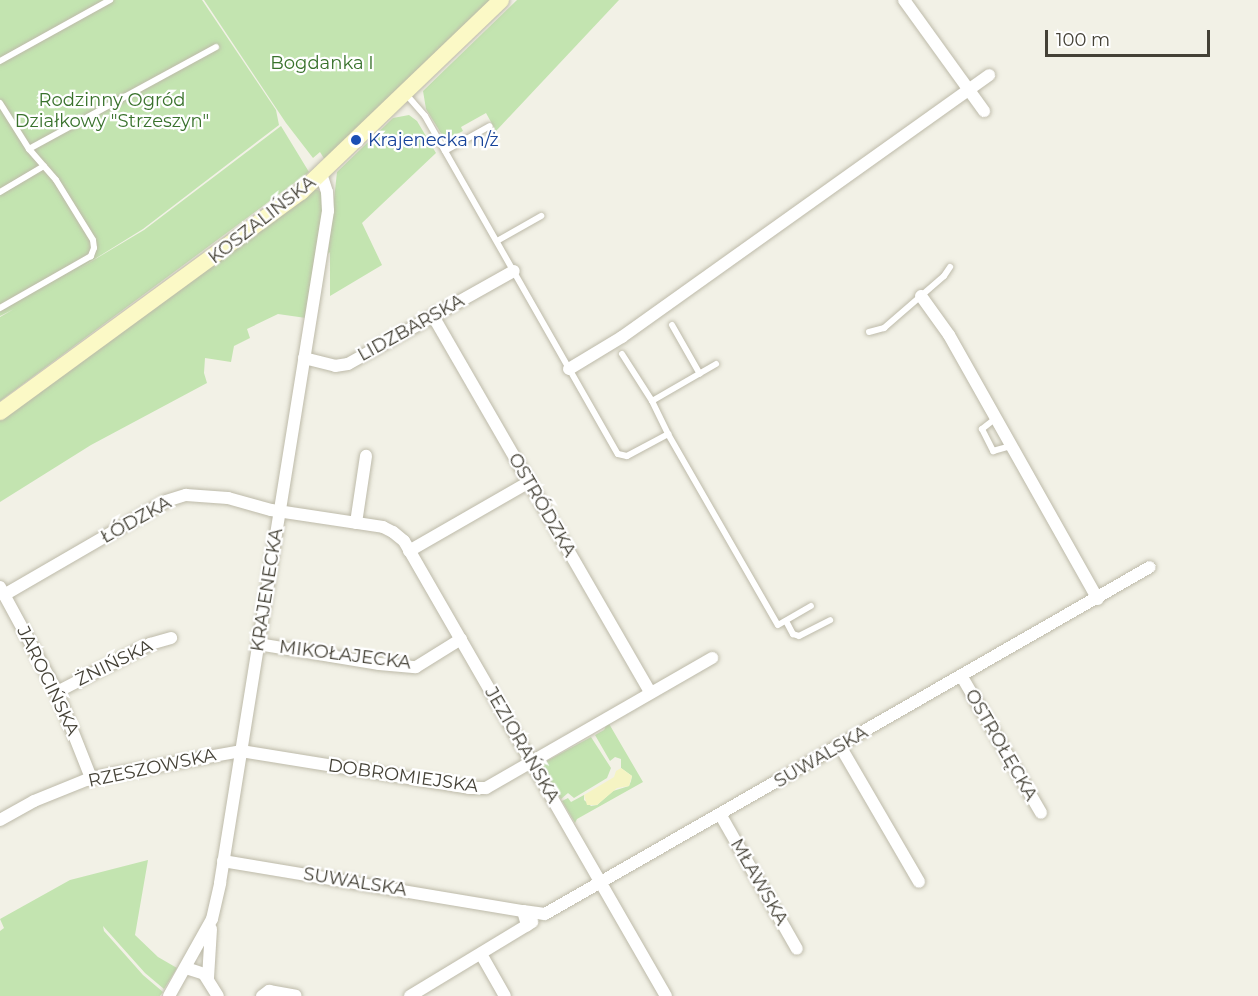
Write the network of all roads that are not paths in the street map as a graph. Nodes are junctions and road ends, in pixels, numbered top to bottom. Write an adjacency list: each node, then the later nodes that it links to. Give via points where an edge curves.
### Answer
1 (110, 0): 5 (lane)
2 (501, 0): 8 (street, KOSZALIŃSKA)
3 (904, 0): 7 (street)
4 (216, 47): 12 (lane)
5 (0, 61)
6 (989, 75): 7 (street)
7 (969, 89): 10 (street); 29 (street, via 622,337)
8 (405, 93): 13 (lane, via 425,116); 15 (street, KOSZALIŃSKA)
9 (0, 103): 12 (lane)
10 (984, 111)
11 (490, 126): 13 (lane)
12 (29, 149): 14 (lane)
13 (445, 151): 18 (lane)
14 (44, 166): 16 (lane); 22 (lane, via 93,240 93,252)
15 (321, 173): 27 (street, KRAJENECKA, via 328,205); 32 (street, KOSZALIŃSKA, via 253,230)
16 (0, 192)
17 (541, 216): 18 (lane)
18 (497, 241): 20 (lane)
19 (950, 267): 21 (lane)
20 (514, 271): 23 (street, LIDZBARSKA); 29 (lane)
21 (921, 296): 25 (lane, via 884,328); 33 (street, via 949,335)
22 (0, 308)
23 (434, 316): 27 (street, LIDZBARSKA, via 348,364 334,366); 37 (street, OSTRÓDZKA)
24 (672, 325): 30 (lane)
25 (869, 332)
26 (622, 354): 31 (lane)
27 (304, 358): 38 (street, KRAJENECKA)
28 (716, 364): 30 (lane)
29 (569, 369): 34 (lane, via 622,456)
30 (700, 374): 31 (lane)
31 (652, 401): 34 (lane)
32 (0, 412)
33 (996, 418): 35 (street); 35 (lane, via 982,429 993,451)
34 (668, 434): 46 (lane, via 778,625)
35 (1011, 446): 43 (street)
36 (366, 456): 39 (street)
37 (529, 482): 40 (street); 53 (street, OSTRÓDZKA)
38 (279, 512): 39 (street, JEZIORAŃSKA); 42 (street, ŁÓDZKA, via 221,497 175,497); 49 (street, KRAJENECKA)
39 (356, 523): 40 (street, JEZIORAŃSKA, via 388,529 401,538)
40 (409, 551): 48 (street, JEZIORAŃSKA)
41 (1150, 567): 43 (street, SUWALSKA)
42 (2, 591): 52 (street, JAROCIŃSKA)
43 (1098, 599): 51 (street, SUWALSKA)
44 (811, 606): 46 (lane)
45 (830, 620): 46 (lane, via 799,636)
46 (786, 621)
47 (171, 638): 52 (street, ŻNIŃSKA, via 150,644)
48 (461, 639): 49 (street, MIKOŁAJECKA, via 416,667); 56 (street, JEZIORAŃSKA)
49 (258, 644): 55 (street, KRAJENECKA)
50 (712, 658): 53 (street, DOBROMIEJSKA)
51 (962, 677): 54 (street, SUWALSKA); 58 (street, OSTROŁĘCKA)
52 (57, 692): 57 (street, JAROCIŃSKA)
53 (651, 693): 56 (street, DOBROMIEJSKA)
54 (840, 746): 59 (street, SUWALSKA); 62 (street)
55 (241, 751): 56 (street, DOBROMIEJSKA, via 478,789); 57 (street, RZESZOWSKA); 61 (street, KRAJENECKA)
56 (530, 762): 63 (street, JEZIORAŃSKA)
57 (91, 778): 60 (street, RZESZOWSKA, via 34,801)
58 (1041, 813)
59 (720, 814): 63 (street, SUWALSKA); 68 (street, MŁAWSKA)
60 (0, 820)
61 (223, 861): 64 (street, SUWALSKA); 66 (street, KRAJENECKA)
62 (919, 882)
63 (600, 883): 65 (street, SUWALSKA); 78 (street, JEZIORAŃSKA)
64 (523, 910): 65 (street, SUWALSKA); 67 (street)
65 (545, 914): 67 (street, SUWALSKA)
66 (212, 919): 70 (street, KRAJENECKA); 71 (street)
67 (527, 925): 69 (street, SUWALSKA)
68 (797, 949)
69 (481, 954): 76 (street, SUWALSKA); 77 (street)
70 (186, 968): 71 (street); 72 (street, KRAJENECKA)
71 (208, 978): 73 (street)
72 (169, 996)
73 (218, 996)
74 (262, 996): 75 (street, via 269,991)
75 (296, 996)
76 (410, 996)
77 (505, 996)
78 (666, 996)

